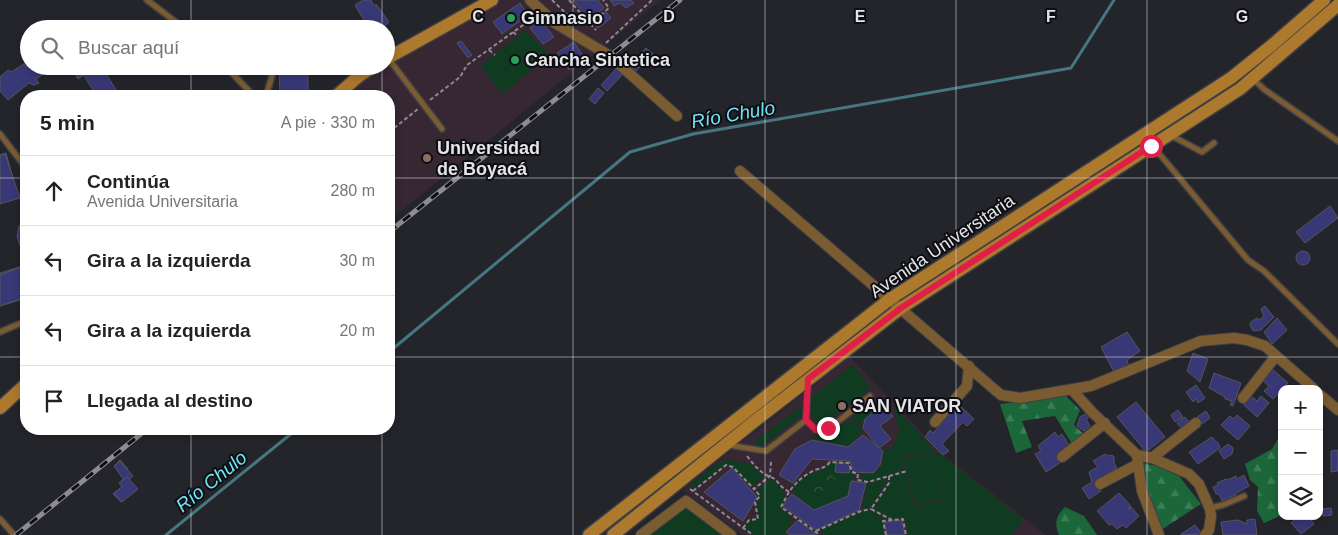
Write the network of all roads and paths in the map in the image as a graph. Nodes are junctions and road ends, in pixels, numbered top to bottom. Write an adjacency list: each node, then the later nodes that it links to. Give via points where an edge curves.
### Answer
1 (147, 0): 13 (lane)
2 (492, 0): 25 (main road)
3 (530, 0): 36 (street, via 555,23 610,56)
4 (552, 0): 19 (path)
5 (569, 0): 17 (path)
6 (603, 0): 17 (path, via 609,8)
7 (645, 0): 10 (path)
8 (652, 0): 10 (path)
9 (1324, 0): 45 (main road, Avenida Universitaria, via 1231,78)
10 (648, 4): 23 (path)
11 (1338, 5): 31 (main road, Avenida Universitaria)
12 (533, 18): 14 (path)
13 (173, 20)
14 (530, 20): 16 (path); 18 (path)
15 (519, 22): 18 (path)
16 (535, 24)
17 (590, 24): 20 (path)
18 (521, 26): 21 (path)
19 (580, 27)
20 (596, 30)
21 (514, 32): 22 (path); 24 (path)
22 (518, 36)
23 (602, 47)
24 (489, 50): 26 (path); 35 (path, via 467,65 460,76)
25 (395, 51)
26 (494, 55)
27 (395, 62): 37 (lane)
28 (234, 75): 32 (lane)
29 (360, 75): 34 (main road)
30 (272, 76): 33 (lane)
31 (1253, 79): 39 (main road, Avenida Universitaria); 40 (lane)
32 (248, 90)
33 (268, 90)
34 (343, 90)
35 (429, 101)
36 (677, 116)
37 (442, 129)
38 (0, 134): 43 (lane)
39 (1169, 134): 41 (lane, via 1202,152); 42 (main road, Avenida Universitaria)
40 (1338, 141)
41 (1214, 143)
42 (1151, 146): 46 (main road, Avenida Universitaria); 49 (lane, via 1248,260 1264,271)
43 (20, 160)
44 (740, 171): 45 (street)
45 (890, 299): 46 (street); 87 (main road, Avenida Universitaria)
46 (901, 308): 51 (street); 52 (main road, Avenida Universitaria)
47 (20, 324): 48 (lane)
48 (0, 332)
49 (1338, 344)
50 (1276, 356): 53 (street); 55 (street, via 1265,346 1247,340 1234,338 1201,342 1091,386); 58 (street)
51 (969, 366): 55 (street, via 1001,395 1020,398); 62 (street, via 966,386)
52 (808, 379): 61 (lane); 65 (main road, Avenida Universitaria)
53 (1309, 385)
54 (20, 390): 59 (main road)
55 (1073, 390): 63 (street)
56 (870, 396): 61 (lane, via 828,428 816,430)
57 (1323, 397): 60 (street)
58 (1242, 398)
59 (0, 408)
60 (1338, 410)
61 (806, 420): 65 (lane, via 766,451)
62 (935, 422)
63 (1105, 423): 67 (street); 69 (street)
64 (1196, 423): 68 (street)
65 (726, 444): 74 (main road, Avenida Universitaria)
66 (746, 456): 72 (path)
67 (1062, 457)
68 (1152, 458): 69 (street); 81 (street, via 1189,474 1199,484)
69 (1137, 459): 75 (street); 95 (street, via 1142,491)
70 (771, 461): 72 (path)
71 (907, 471): 73 (path)
72 (770, 476): 76 (path); 78 (path)
73 (889, 476): 78 (path, via 868,482 857,480 858,474 852,472 849,463 830,462 798,480); 80 (path, via 889,483)
74 (680, 481): 77 (path); 88 (main road, Avenida Universitaria)
75 (1100, 484)
76 (754, 489): 77 (path, via 733,467 726,465); 84 (path, via 760,496 755,502 758,518 748,520)
77 (693, 491): 84 (path)
78 (789, 492): 85 (path, via 781,507)
79 (1244, 496): 81 (lane)
80 (871, 509): 83 (path); 85 (path)
81 (1210, 509): 96 (street, via 1209,530)
82 (0, 519): 86 (lane)
83 (892, 520): 93 (path, via 883,521); 94 (path, via 903,520)
84 (743, 528): 91 (path)
85 (816, 531): 92 (path)
86 (14, 535)
87 (589, 535)
88 (613, 535)
89 (642, 535): 90 (street, via 686,501)
90 (731, 535)
91 (753, 535)
92 (820, 535)
93 (886, 535)
94 (906, 535)
95 (1159, 535)
96 (1205, 535)

